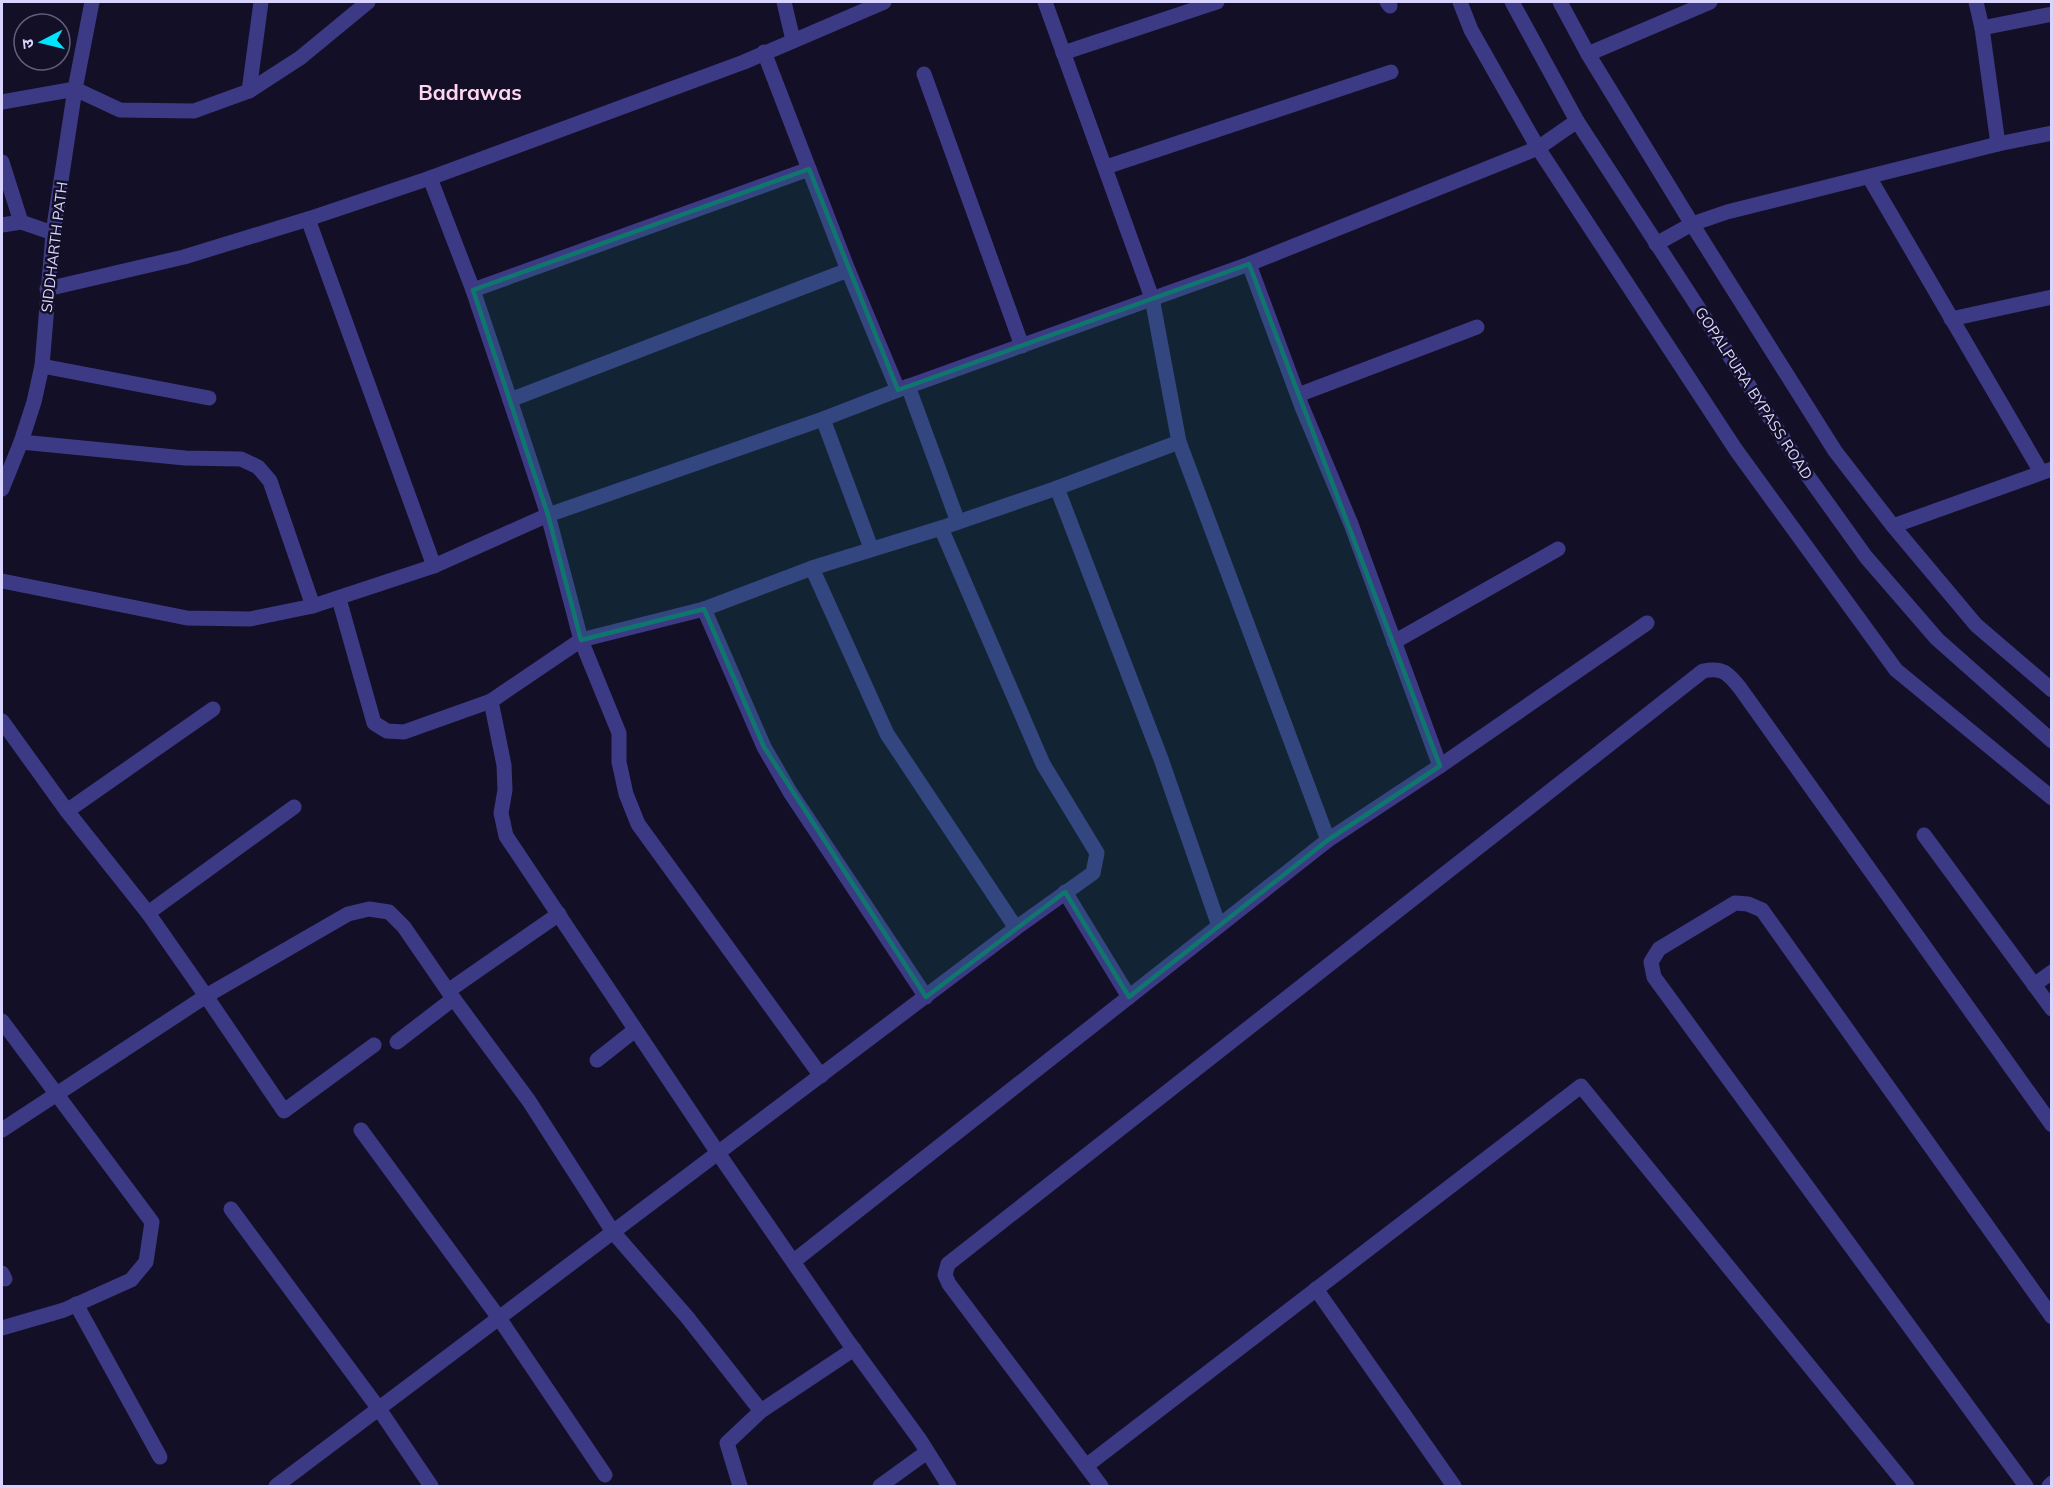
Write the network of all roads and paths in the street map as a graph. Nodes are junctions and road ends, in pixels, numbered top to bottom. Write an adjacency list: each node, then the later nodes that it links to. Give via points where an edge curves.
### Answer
1 (92, 2): 22 (street, SIDDHARTH PATH)
2 (261, 2): 23 (street)
3 (368, 2): 23 (street, via 300,58)
4 (784, 2): 16 (street)
5 (883, 2): 16 (street)
6 (1045, 2): 18 (street)
7 (1217, 2): 18 (street)
8 (1460, 2): 28 (street, via 1471,30)
9 (1512, 2): 25 (street, GOPALPURA BYPASS ROAD)
10 (1560, 2): 19 (street)
11 (1710, 2): 13 (street)
12 (1976, 2): 15 (street)
13 (1682, 7): 19 (street)
14 (2052, 14): 15 (street)
15 (1982, 28): 27 (street)
16 (793, 40): 17 (street)
17 (764, 52): 31 (street); 33 (street)
18 (1063, 53): 30 (street)
19 (1588, 54): 36 (street)
20 (1391, 72): 30 (street)
21 (924, 74): 48 (street)
22 (75, 89): 23 (street, via 120,110 194,111); 24 (street); 38 (street, SIDDHARTH PATH)
23 (249, 91)
24 (2, 102)
25 (1577, 121): 28 (street); 39 (street, GOPALPURA BYPASS ROAD)
26 (2052, 134): 27 (street)
27 (1998, 144): 32 (street)
28 (1538, 148): 40 (street); 81 (street, via 1736,450 1896,670)
29 (2, 162): 35 (street)
30 (1106, 167): 45 (street)
31 (809, 169): 41 (street); 43 (street)
32 (1869, 177): 36 (street); 46 (street)
33 (430, 178): 34 (street); 43 (street)
34 (308, 219): 42 (street, via 184,257); 66 (street)
35 (21, 222): 37 (street); 38 (street)
36 (1692, 224): 39 (street); 62 (street, via 1835,451)
37 (2, 225)
38 (53, 233): 42 (street, SIDDHARTH PATH)
39 (1656, 244): 79 (street, GOPALPURA BYPASS ROAD, via 1804,472 1866,557 1937,639)
40 (1249, 264): 45 (street); 51 (street)
41 (848, 270): 50 (street); 53 (street)
42 (47, 289): 49 (street, SIDDHARTH PATH)
43 (473, 290): 53 (street)
44 (2052, 297): 46 (street)
45 (1152, 298): 48 (street); 56 (street)
46 (1952, 319): 57 (street)
47 (1477, 327): 51 (street)
48 (1022, 346): 50 (street)
49 (42, 366): 52 (street); 55 (street, SIDDHARTH PATH)
50 (903, 388): 54 (street); 61 (street)
51 (1298, 395): 74 (street)
52 (209, 398)
53 (510, 400): 60 (street)
54 (823, 419): 60 (street); 64 (street)
55 (21, 442): 59 (street, SIDDHARTH PATH); 70 (street, via 185,458 241,459 258,467 270,481)
56 (1179, 442): 58 (street); 85 (street)
57 (2046, 470): 62 (street)
58 (1057, 488): 61 (street); 89 (street)
59 (2, 489)
60 (548, 515): 66 (street); 73 (street)
61 (957, 522): 63 (street)
62 (1893, 526): 75 (street, via 1976,625)
63 (941, 528): 64 (street); 86 (street, via 1043,764 1097,853 1093,873)
64 (871, 548): 67 (street)
65 (1557, 549): 74 (street)
66 (434, 566): 69 (street)
67 (812, 568): 71 (street); 90 (street, via 887,734)
68 (2, 581): 70 (street, via 187,618 250,619)
69 (339, 599): 70 (street); 76 (street, via 374,723 387,732 404,732)
70 (313, 606)
71 (704, 609): 73 (street); 95 (street, via 764,747)
72 (1647, 622): 80 (street)
73 (581, 640): 76 (street); 103 (street, via 619,733 619,762 638,824)
74 (1394, 642): 80 (street)
75 (2052, 690)
76 (491, 701): 88 (street, via 504,765 501,813 506,836)
77 (213, 709): 83 (street)
78 (2, 721): 83 (street)
79 (2052, 741)
80 (1440, 766): 85 (street)
81 (2052, 798)
82 (294, 807): 87 (street)
83 (67, 811): 87 (street)
84 (1924, 834): 92 (street)
85 (1328, 840): 89 (street)
86 (1065, 892): 90 (street); 96 (street)
87 (148, 913): 94 (street)
88 (558, 914): 93 (street); 99 (street)
89 (1220, 926): 96 (street)
90 (1016, 928): 95 (street)
91 (2052, 972): 92 (street)
92 (2034, 985): 97 (street)
93 (451, 995): 94 (street, via 404,927 389,912 369,909 348,914); 100 (street); 110 (street, via 529,1101)
94 (206, 996): 101 (street, via 284,1111); 104 (street)
95 (926, 997): 103 (street)
96 (1129, 997): 111 (street)
97 (2052, 1009)
98 (2, 1021): 104 (street)
99 (635, 1030): 102 (street); 108 (street)
100 (397, 1042)
101 (374, 1046)
102 (597, 1059)
103 (821, 1076): 108 (street)
104 (55, 1094): 106 (street); 113 (street, via 152,1222 146,1262 131,1280)
105 (2052, 1125): 122 (street, via 1740,688 1730,675 1717,668 1703,671 948,1264 945,1275 949,1284)
106 (2, 1130)
107 (360, 1130): 115 (street)
108 (718, 1154): 110 (street); 111 (street)
109 (231, 1209): 118 (street)
110 (613, 1232): 115 (street); 119 (street)
111 (794, 1261): 117 (street)
112 (1316, 1289): 122 (street); 130 (street); 131 (street, via 1581,1086)
113 (76, 1304): 116 (street); 121 (street)
114 (2052, 1317): 132 (street, via 1762,910 1735,903 1659,949 1651,962 1654,977)
115 (499, 1318): 118 (street); 123 (street)
116 (2, 1328)
117 (854, 1349): 119 (street); 120 (street)
118 (379, 1409): 124 (street); 125 (street)
119 (761, 1411): 126 (street, via 727,1443)
120 (927, 1452): 127 (street); 128 (street)
121 (160, 1457)
122 (1086, 1466): 129 (street)
123 (605, 1475)
124 (276, 1486)
125 (431, 1486)
126 (740, 1486)
127 (880, 1486)
128 (949, 1486)
129 (1101, 1486)
130 (1454, 1486)
131 (1907, 1486)
132 (2026, 1486)

